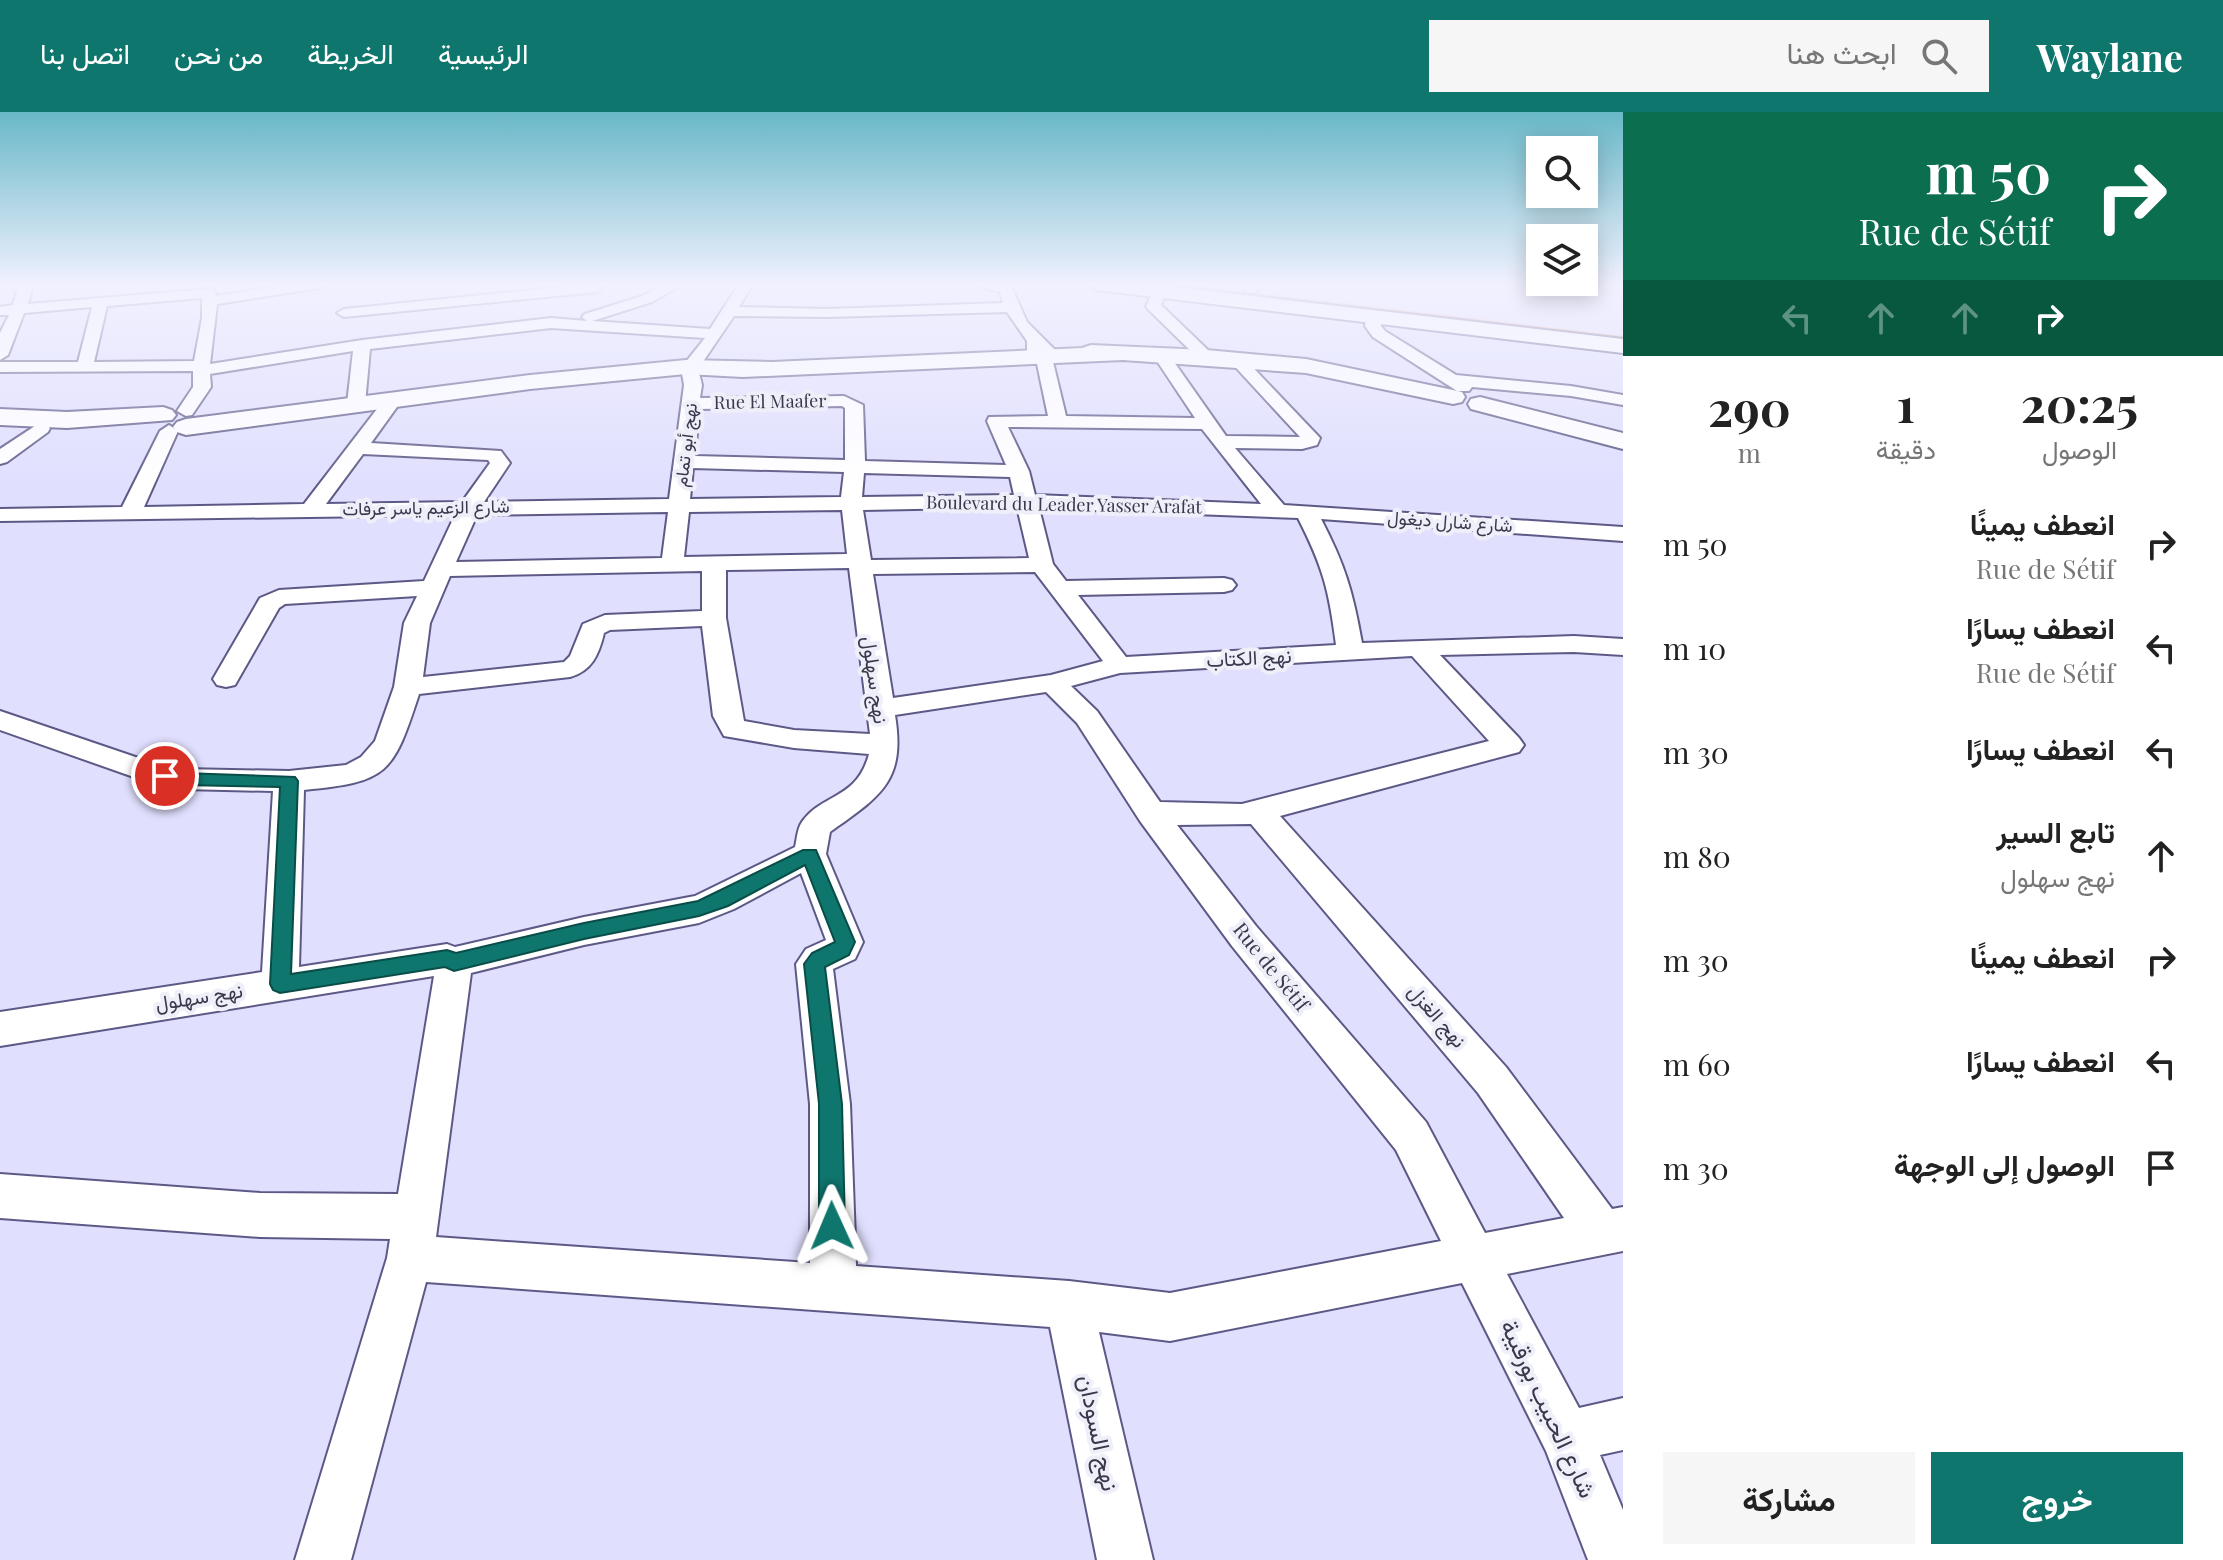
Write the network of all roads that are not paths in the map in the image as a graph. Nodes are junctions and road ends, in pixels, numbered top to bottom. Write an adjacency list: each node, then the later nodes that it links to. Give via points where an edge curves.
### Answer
1 (1043, 351): 26 (street)
2 (88, 352): 14 (street)
3 (204, 352): 16 (street)
4 (261, 352): 16 (street)
5 (352, 352): 22 (street)
6 (707, 352): 17 (street, نهج أبو تمام)
7 (1037, 352): 17 (main road)
8 (1058, 352): 11 (main road)
9 (1200, 352): 12 (street)
10 (1405, 352): 18 (street)
11 (1161, 355): 12 (main road); 28 (street)
12 (1206, 357): 13 (main road)
13 (1236, 359): 18 (main road); 32 (street, via 1311,438 1302,443)
14 (85, 365): 15 (street); 16 (street)
15 (0, 367)
16 (201, 368): 25 (street, via 202,387)
17 (696, 375): 19 (main road, via 530,382); 21 (street, Rue El Maafer); 35 (street, نهج أبو تمام)
18 (1466, 393): 20 (street, via 1571,391); 30 (main road); 31 (main road)
19 (393, 400): 22 (main road); 33 (street)
20 (1623, 400)
21 (848, 401): 36 (street, نهج سهلول, via 854,405)
22 (356, 404): 25 (main road, via 261,418)
23 (0, 408): 27 (street)
24 (0, 417): 27 (main road)
25 (175, 420): 27 (main road); 45 (street)
26 (1058, 420): 28 (street); 37 (street, via 996,421)
27 (37, 423): 29 (main road); 34 (street)
28 (1208, 424): 32 (street)
29 (0, 427)
30 (1623, 435)
31 (1623, 441)
32 (1220, 442): 43 (street)
33 (359, 448): 41 (street, via 494,455 500,463); 42 (street)
34 (0, 458)
35 (685, 462): 36 (street); 40 (street, نهج أبو تمام)
36 (855, 466): 37 (street); 38 (street, نهج سهلول)
37 (1019, 471): 39 (street)
38 (851, 501): 39 (street, Boulevard du Leader Yasser Arafat); 40 (street, شارع الزعيم ياسر عرفات); 48 (street, نهج سهلول)
39 (1025, 501): 43 (street, Boulevard du Leader Yasser Arafat); 49 (street)
40 (677, 505): 41 (street, شارع الزعيم ياسر عرفات); 50 (street, نهج أبو تمام)
41 (469, 508): 42 (street, شارع الزعيم ياسر عرفات); 52 (street)
42 (311, 510): 45 (street, شارع الزعيم ياسر عرفات)
43 (1278, 511): 44 (street, شارع شارل ديغول)
44 (1306, 512): 47 (street, شارع شارل ديغول); 58 (street, via 1341,590)
45 (130, 513): 46 (street, شارع الزعيم ياسر عرفات)
46 (0, 515)
47 (1623, 534)
48 (859, 564): 49 (street); 51 (street); 63 (street, نهج سهلول)
49 (1042, 565): 54 (street)
50 (672, 566): 51 (street); 52 (street)
51 (714, 566): 55 (street)
52 (436, 579): 60 (street, via 279,597 269,603); 62 (street, via 417,623)
53 (1224, 585): 54 (street)
54 (1060, 588): 59 (street)
55 (714, 618): 62 (street, via 605,623 592,629 583,658 570,669); 65 (street, via 727,716 734,729)
56 (1623, 647): 57 (street, نهج الكتاب)
57 (1419, 648): 58 (street, نهج الكتاب); 67 (street, via 1509,745)
58 (1350, 652): 59 (street, نهج الكتاب)
59 (1119, 665): 61 (street, نهج الكتاب)
60 (226, 679)
61 (1052, 683): 63 (street, نهج الكتاب); 68 (street, Rue de Sétif, via 1087,717)
62 (408, 687): 66 (street, via 388,745 371,764 352,775)
63 (879, 709): 65 (street, نهج سهلول)
64 (0, 720): 66 (street, via 159,775)
65 (885, 745): 69 (street, نهج سهلول, via 879,776)
66 (289, 781): 71 (street)
67 (1258, 811): 68 (street); 74 (street, نهج الغزل, via 1492,1080)
68 (1151, 813): 76 (street, Rue de Sétif, via 1244,936 1411,1136)
69 (812, 841): 70 (street, نهج سهلول, via 722,900 699,909); 77 (street, via 845,942 842,949 819,959 814,969 830,1104)
70 (450, 960): 71 (street, نهج سهلول); 75 (street)
71 (280, 984): 72 (street, نهج سهلول)
72 (0, 1029)
73 (0, 1196): 75 (street, via 366,1218)
74 (1612, 1231): 76 (street)
75 (413, 1237): 77 (street); 81 (street)
76 (1476, 1259): 78 (street, via 1170,1317); 80 (street, شارع الحبيب بورقيبة)
77 (833, 1288): 78 (street)
78 (1069, 1305): 82 (street, نهج السودان)
79 (1623, 1424): 80 (street)
80 (1566, 1437): 83 (street, شارع الحبيب بورقيبة)
81 (323, 1560)
82 (1125, 1560)
83 (1616, 1560)

